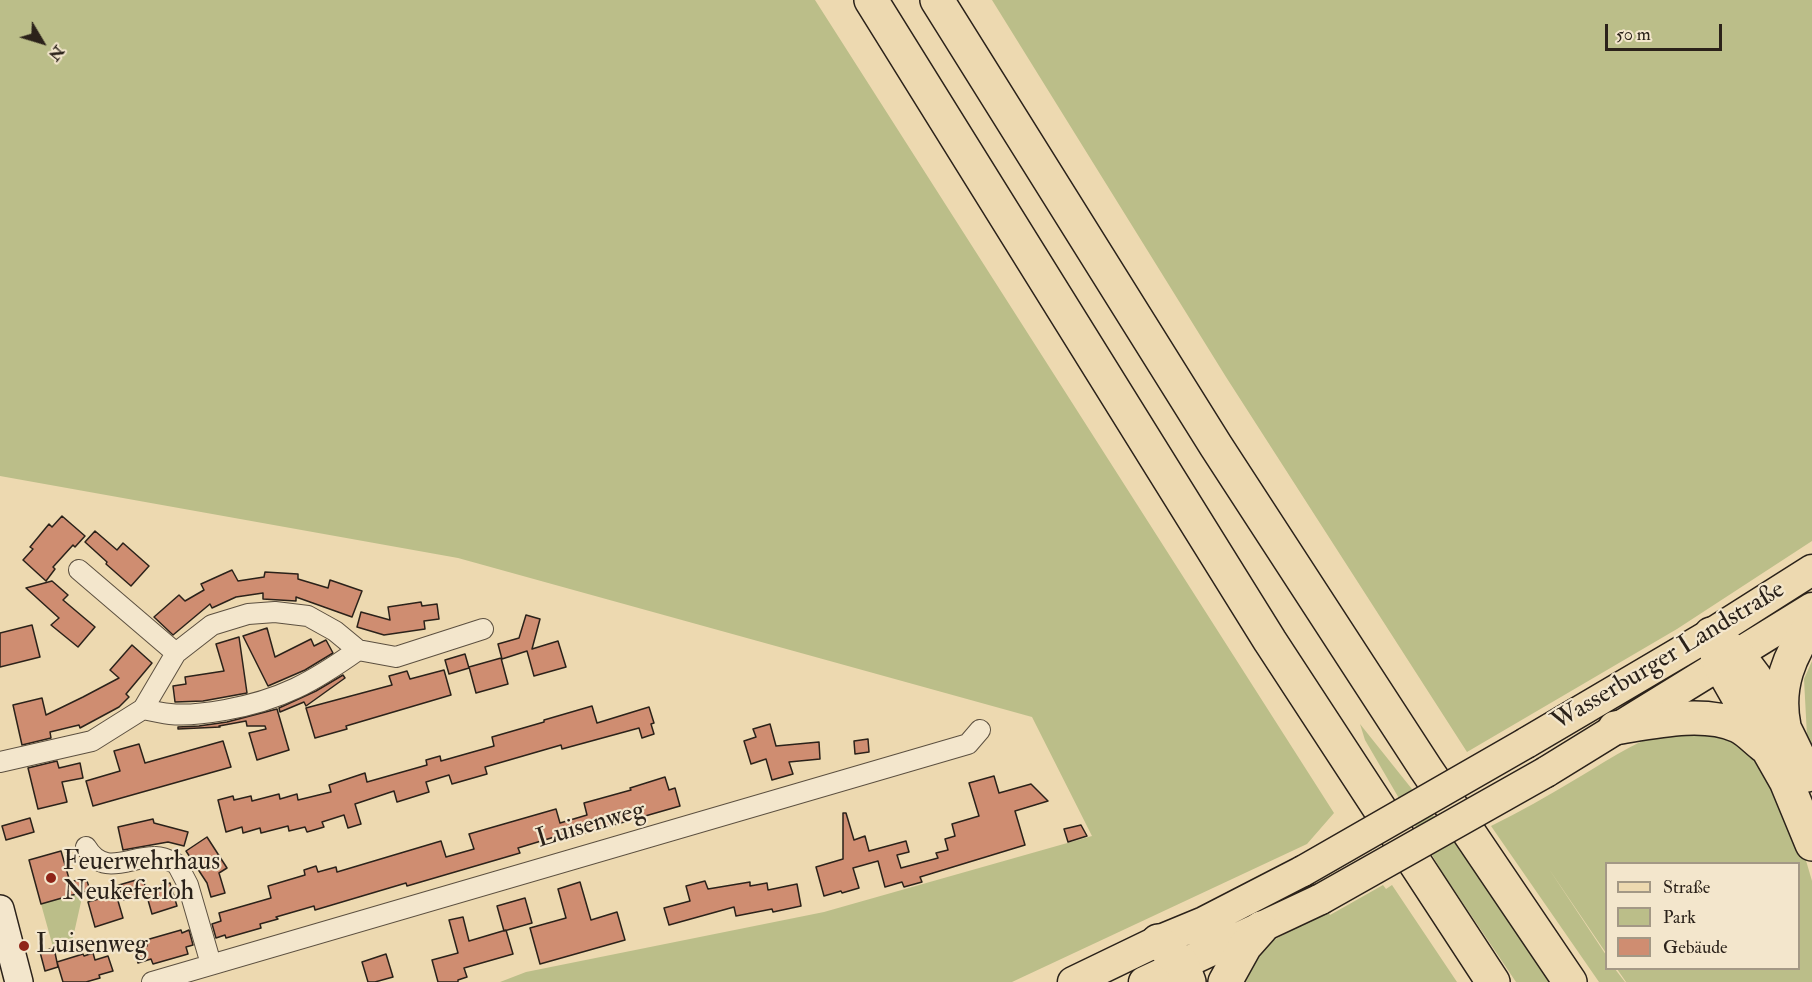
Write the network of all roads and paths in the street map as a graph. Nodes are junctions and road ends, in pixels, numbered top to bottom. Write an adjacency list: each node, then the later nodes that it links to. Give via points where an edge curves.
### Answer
1 (871, 0): 28 (highway, via 1270,641)
2 (937, 0): 29 (highway, via 1216,446)
3 (79, 570): 10 (street)
4 (1812, 570): 9 (main road, Wasserburger Landstraße)
5 (1812, 608): 9 (main road, Wasserburger Landstraße)
6 (1812, 623): 14 (highway, via 1784,677 1783,720)
7 (483, 629): 8 (street, via 396,657)
8 (358, 650): 10 (street, via 308,616 275,612 248,614 212,625); 11 (street, via 288,693 252,705 171,715)
9 (1722, 651): 12 (main road, Wasserburger Landstraße); 14 (highway); 21 (main road, Wasserburger Landstraße, bridge, via 1526,743 1303,871)
10 (176, 653): 11 (street)
11 (143, 710): 15 (street, via 92,741)
12 (1615, 728): 14 (highway, via 1657,721 1721,720); 20 (main road, Wasserburger Landstraße, bridge, via 1546,772 1321,899)
13 (980, 730): 22 (street, Luisenweg, via 968,744)
14 (1778, 741): 16 (highway); 17 (highway, via 1786,781)
15 (0, 762)
16 (1812, 785)
17 (1812, 844)
18 (86, 847): 22 (street, via 99,861 115,865 156,856 177,864 188,885)
19 (0, 909): 24 (street)
20 (1261, 928): 23 (main road); 27 (highway, via 1245,946)
21 (1158, 941): 23 (highway); 26 (main road)
22 (211, 964): 25 (street, Luisenweg)
23 (1169, 977)
24 (19, 982)
25 (152, 982)
26 (1073, 982)
27 (1225, 982)
28 (1494, 982)
29 (1570, 982)

